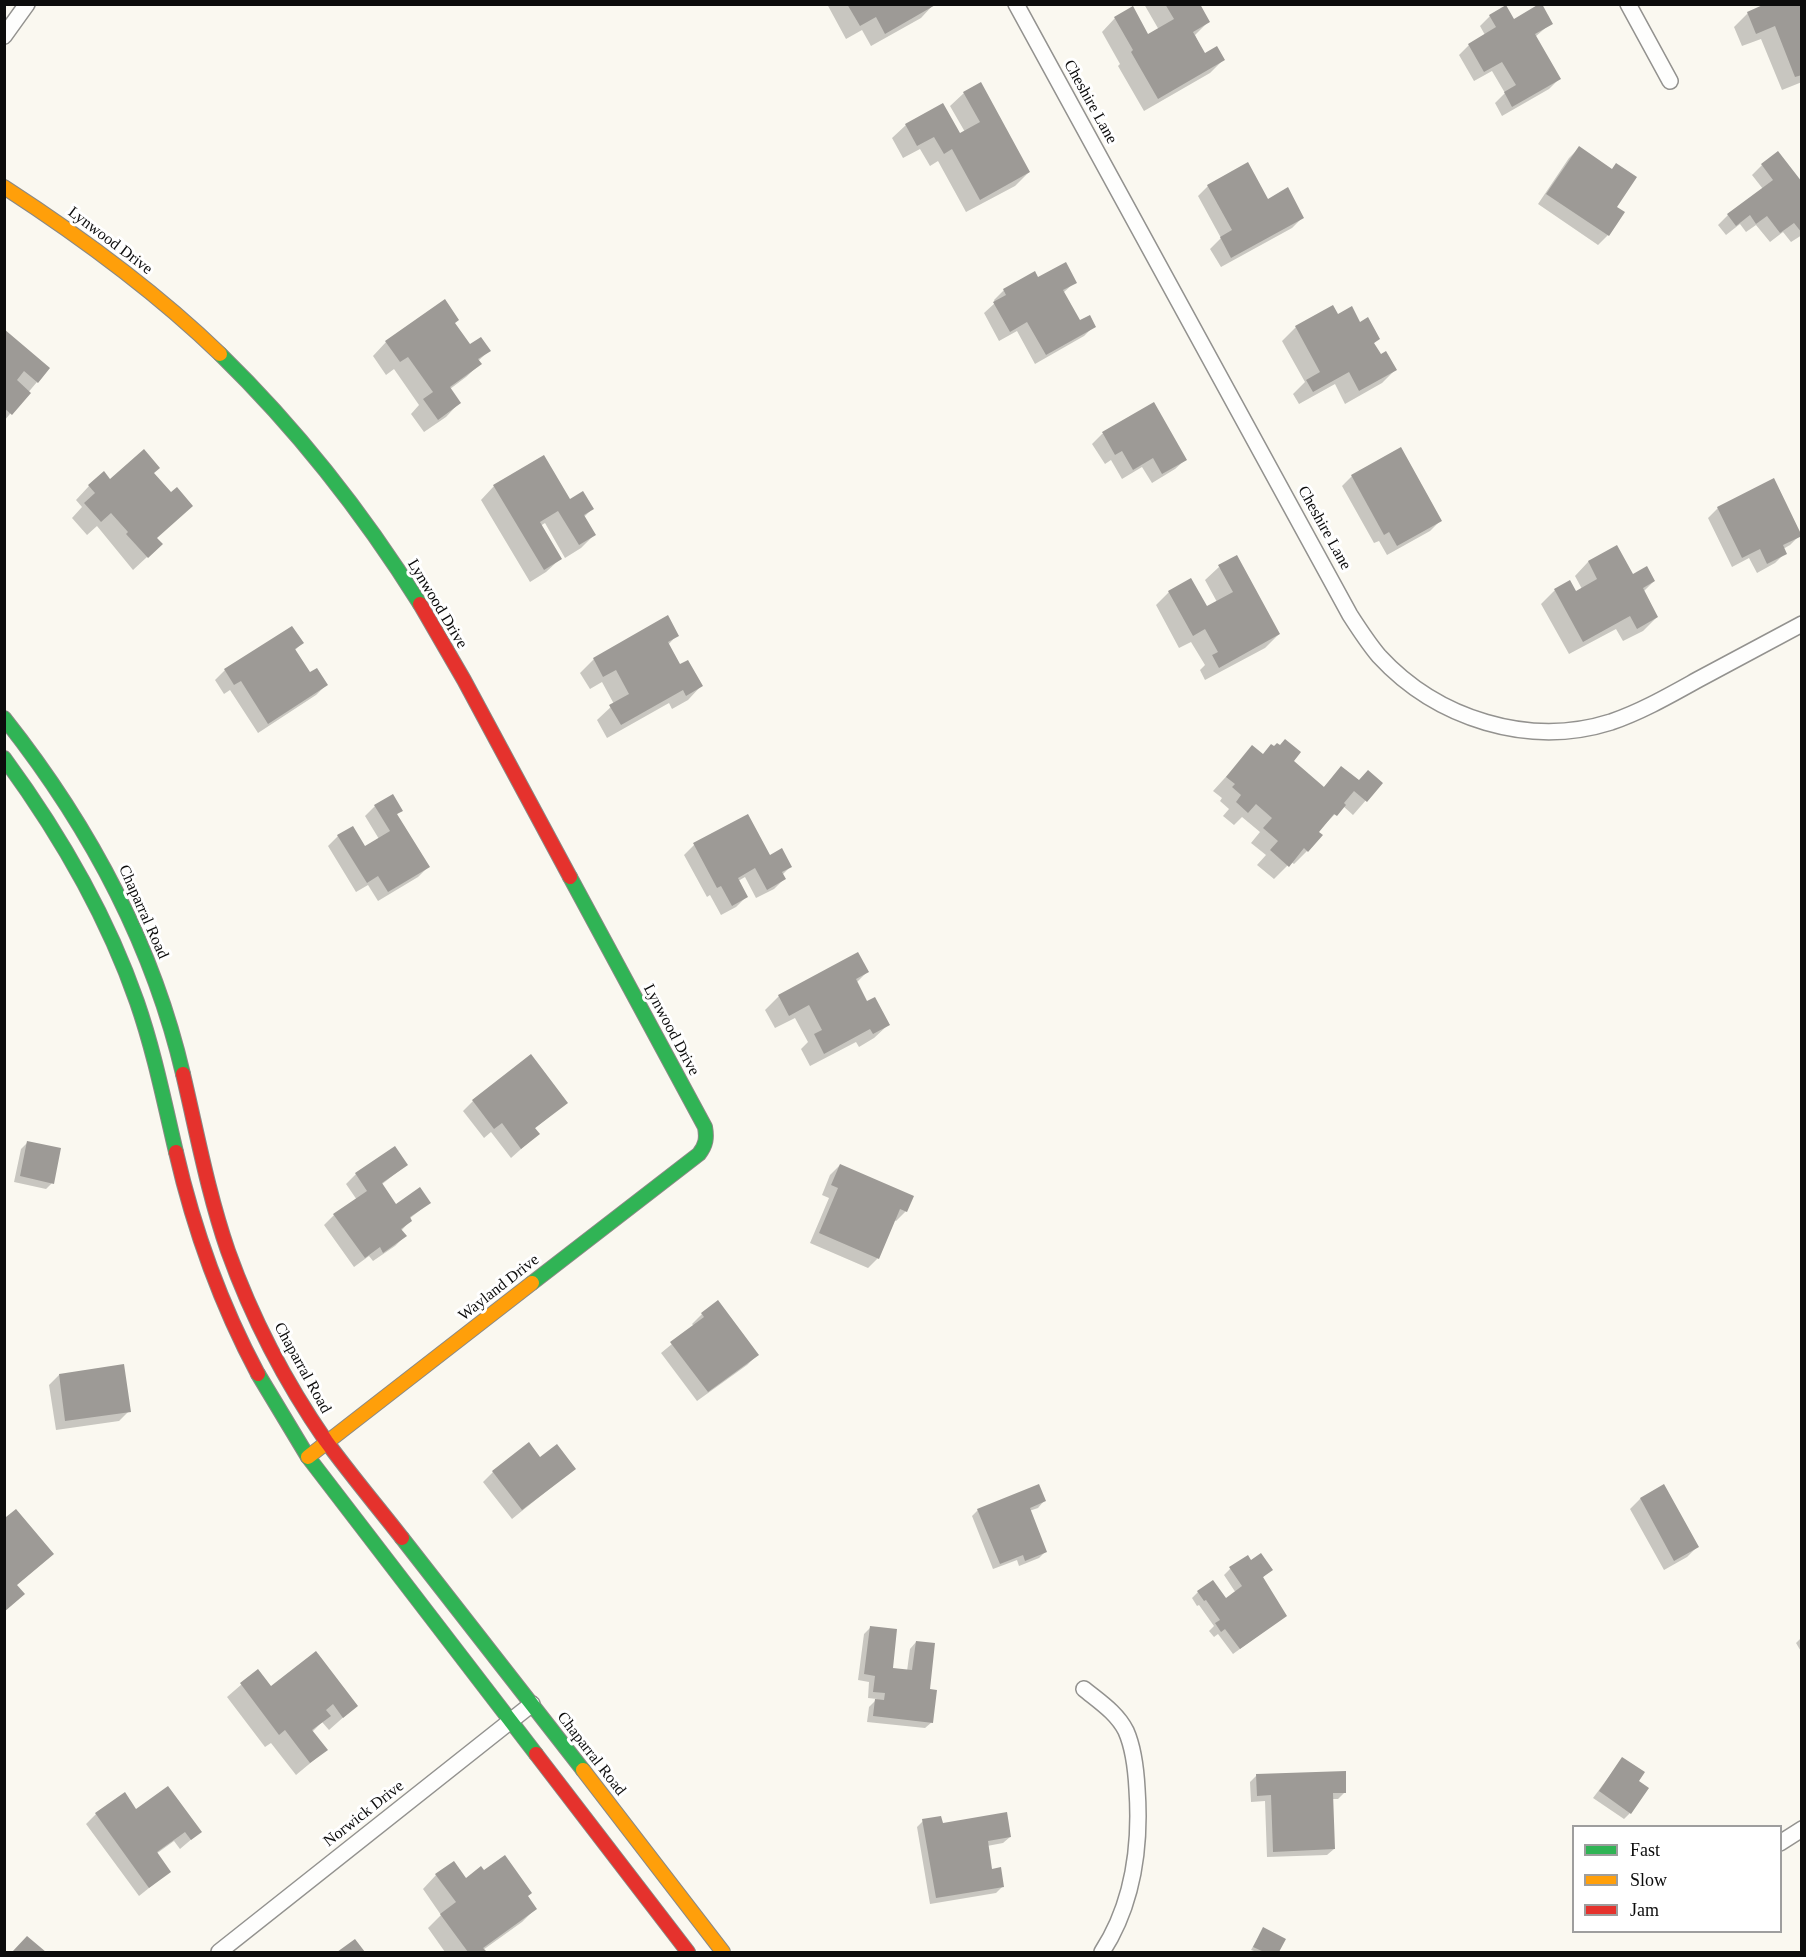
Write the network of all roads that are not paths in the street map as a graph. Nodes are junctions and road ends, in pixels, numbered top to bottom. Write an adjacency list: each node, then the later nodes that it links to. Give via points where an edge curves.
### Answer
1 (27, 4): 4 (street)
2 (1016, 4): 7 (street, Cheshire Lane, via 1350,615 1378,655 1418,690 1476,720 1523,730 1577,729 1611,722 1642,709)
3 (1628, 4): 5 (street)
4 (4, 36)
5 (1670, 81)
6 (4, 187): 10 (main road, Lynwood Drive, via 116,264 220,353 319,462 353,506 422,609 476,701 705,1128)
7 (1802, 624)
8 (4, 718): 11 (main road, Chaparral Road, via 72,811 129,917 165,1008 219,1223 235,1268 276,1359)
9 (4, 758): 12 (main road, via 67,850 124,969 158,1074 190,1211 216,1288 269,1398)
10 (707, 1143): 11 (main road, Wayland Drive, via 699,1154)
11 (327, 1442): 12 (main road, Wayland Drive); 14 (main road, Chaparral Road)
12 (308, 1457): 15 (main road)
13 (1084, 1689): 21 (street, via 1115,1714 1125,1730 1136,1768 1139,1816 1131,1883)
14 (531, 1704): 15 (street, Norwick Drive); 20 (main road, Chaparral Road)
15 (510, 1722): 18 (street, Norwick Drive); 19 (main road)
16 (1802, 1828): 17 (street)
17 (1782, 1842)
18 (219, 1953)
19 (688, 1953)
20 (723, 1953)
21 (1102, 1953)

